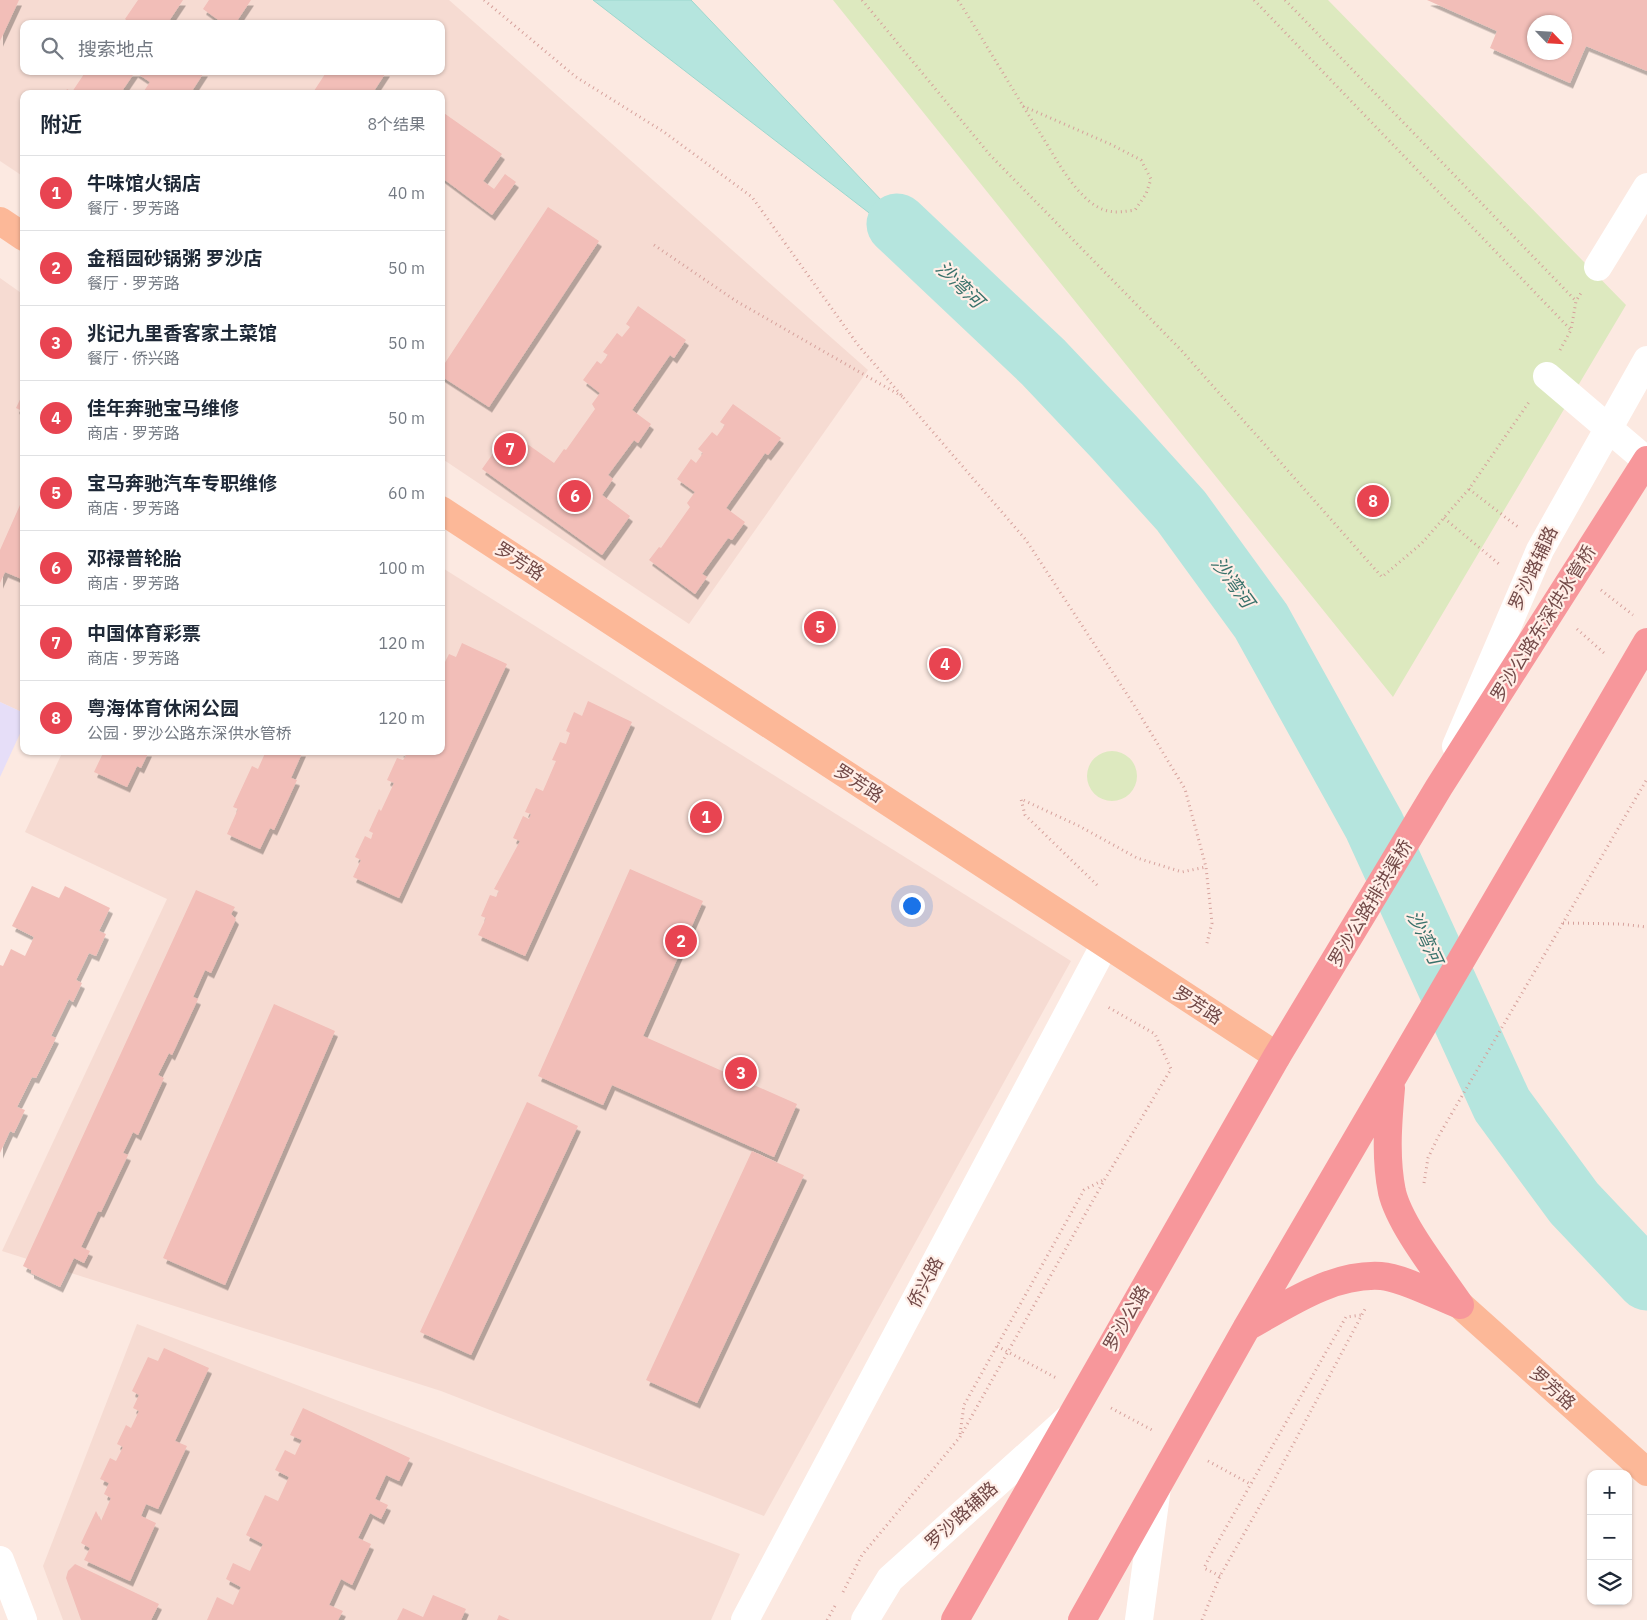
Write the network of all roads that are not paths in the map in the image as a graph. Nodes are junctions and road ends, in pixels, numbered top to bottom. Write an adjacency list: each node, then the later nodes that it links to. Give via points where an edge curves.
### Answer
1 (1647, 187): 4 (street)
2 (0, 221): 3 (main road)
3 (20, 234)
4 (1598, 267)
5 (1642, 368): 10 (street, 罗沙路辅路, via 1540,550)
6 (1547, 376): 7 (street)
7 (1647, 460): 10 (highway, 罗沙公路东深供水管桥)
8 (445, 513): 11 (main road, 罗芳路)
9 (1647, 642): 14 (highway)
10 (1440, 787): 12 (highway, 罗沙公路排洪渠桥)
11 (1105, 944): 13 (main road, 罗芳路); 22 (street, 侨兴路)
12 (1300, 1018): 13 (highway, 罗沙公路)
13 (1277, 1056): 17 (highway, 罗沙公路)
14 (1392, 1081): 15 (highway, via 1388,1158 1392,1193 1406,1223); 16 (highway)
15 (1460, 1305): 16 (highway, via 1382,1276 1350,1278 1325,1286); 18 (main road, 罗芳路)
16 (1246, 1327): 19 (highway)
17 (1069, 1418): 23 (street, 罗沙路辅路, via 890,1579); 24 (highway, 罗沙公路)
18 (1647, 1472)
19 (1157, 1488): 25 (highway); 26 (street)
20 (0, 1560): 21 (street)
21 (23, 1620)
22 (745, 1620)
23 (865, 1620)
24 (955, 1620)
25 (1082, 1620)
26 (1139, 1620)

